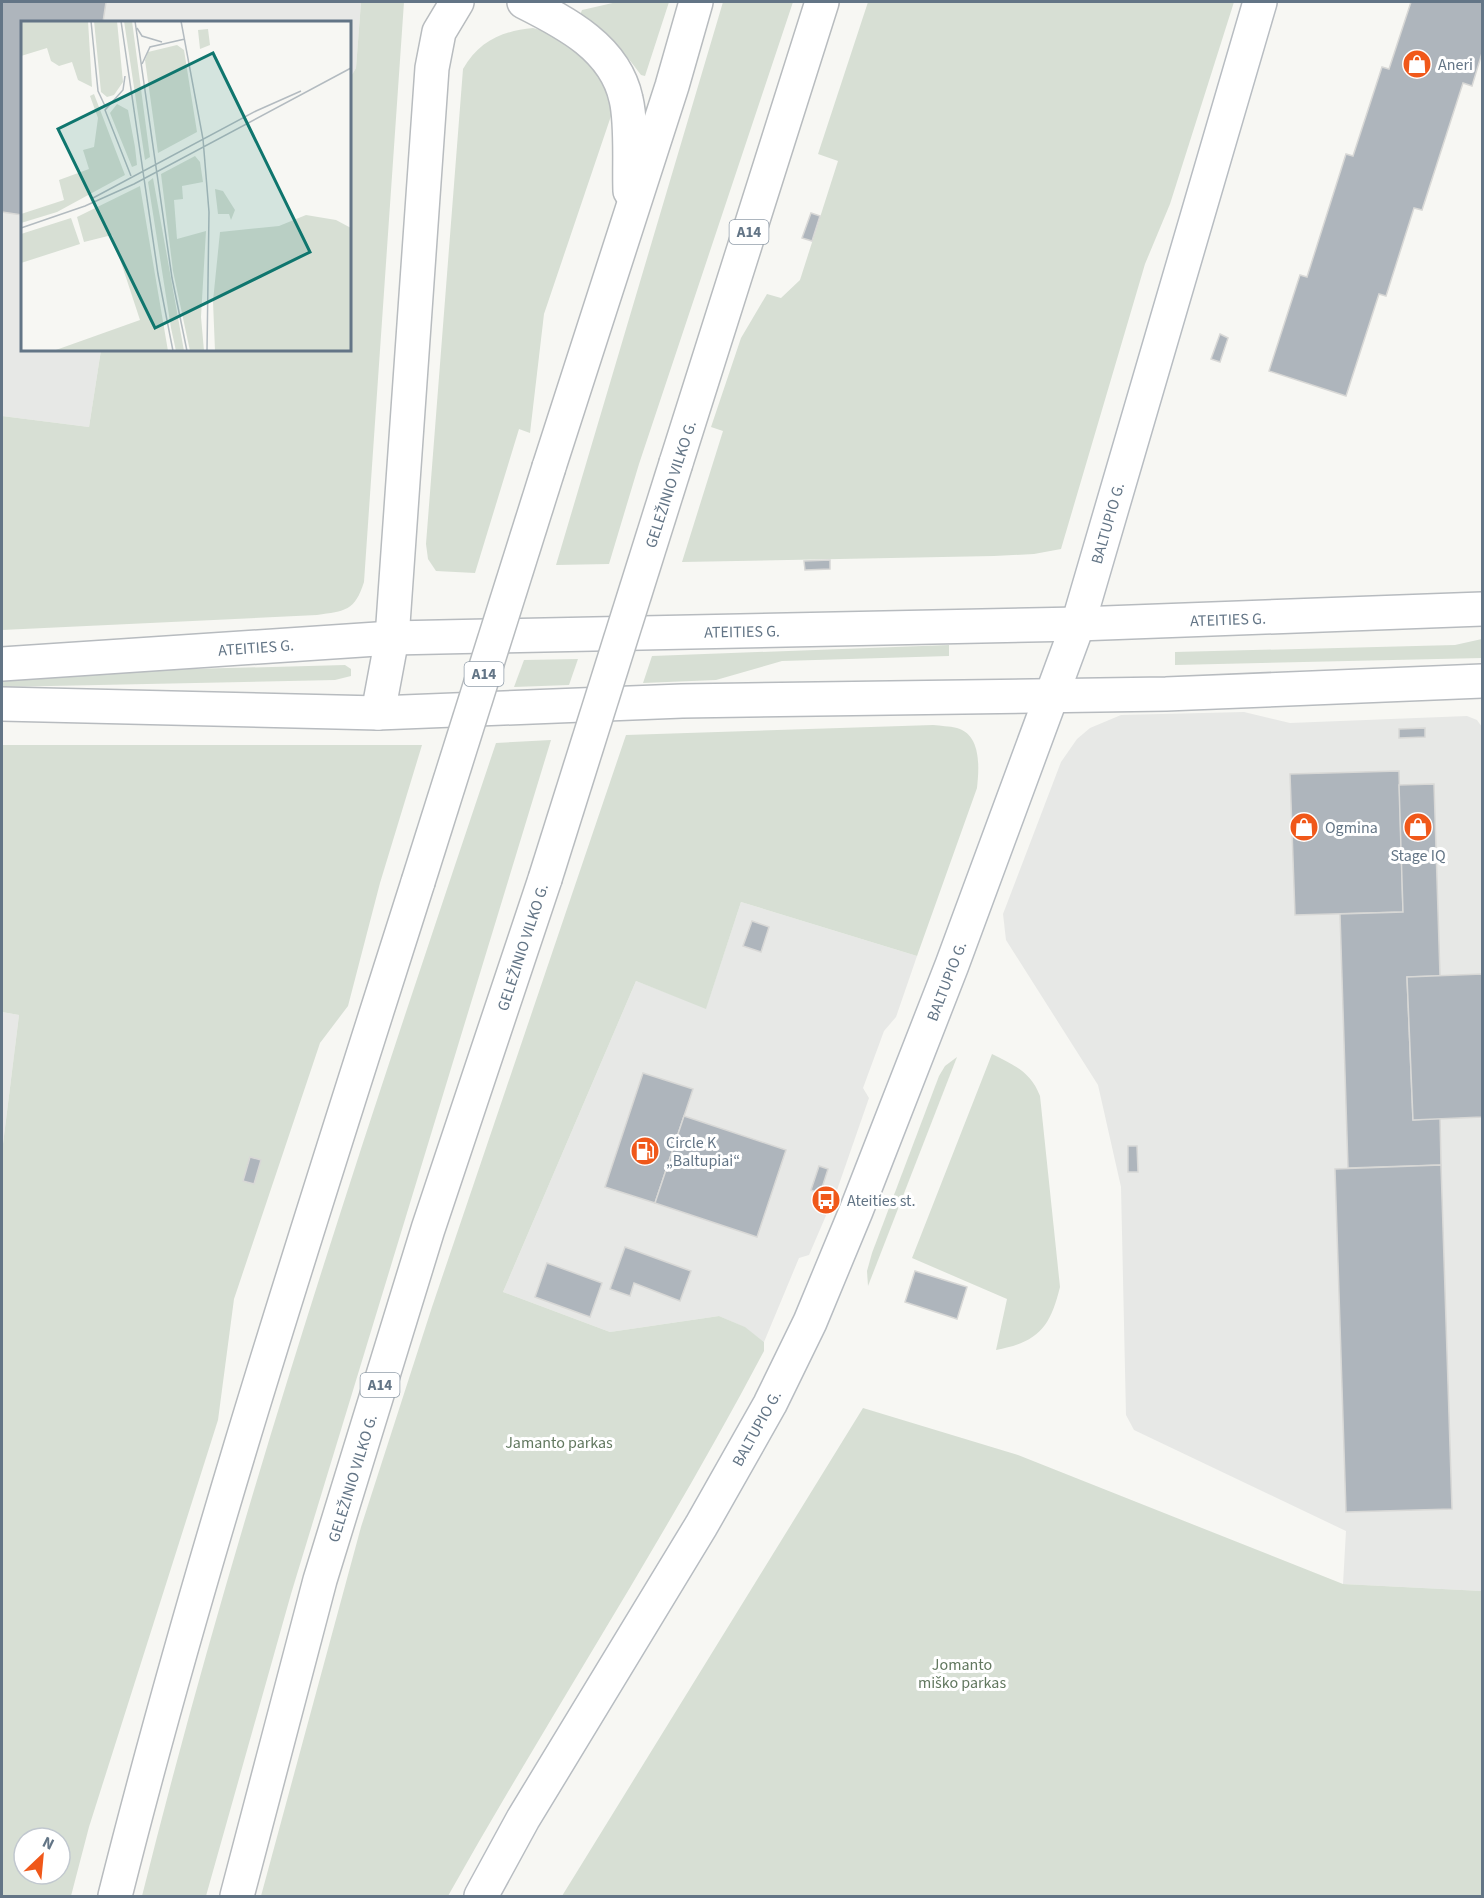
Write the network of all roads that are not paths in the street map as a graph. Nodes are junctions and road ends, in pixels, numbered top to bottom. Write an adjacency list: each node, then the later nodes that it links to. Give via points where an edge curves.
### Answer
1 (457, 2): 9 (main road, via 439,32 432,68)
2 (524, 2): 6 (main road, via 564,22 592,42 612,65 626,99)
3 (696, 2): 6 (main road, A14)
4 (822, 2): 16 (main road, GELEŽINIO VILKO G. / A14, bridge, via 545,879 428,1229 324,1569)
5 (1260, 2): 8 (main road, BALTUPIO G.)
6 (631, 211): 15 (main road, A14, bridge, via 221,1507 160,1717)
7 (1482, 609): 8 (main road, ATEITIES G.)
8 (1078, 624): 9 (main road, ATEITIES G.); 12 (main road, BALTUPIO G.)
9 (392, 638): 10 (main road, ATEITIES G.); 14 (main road)
10 (2, 664)
11 (1482, 681): 12 (main road)
12 (1053, 696): 14 (main road, via 682,701); 17 (main road, BALTUPIO G., via 948,976 810,1322 770,1404 701,1526 523,1819)
13 (2, 704): 14 (main road)
14 (378, 713)
15 (115, 1896)
16 (237, 1896)
17 (481, 1896)

